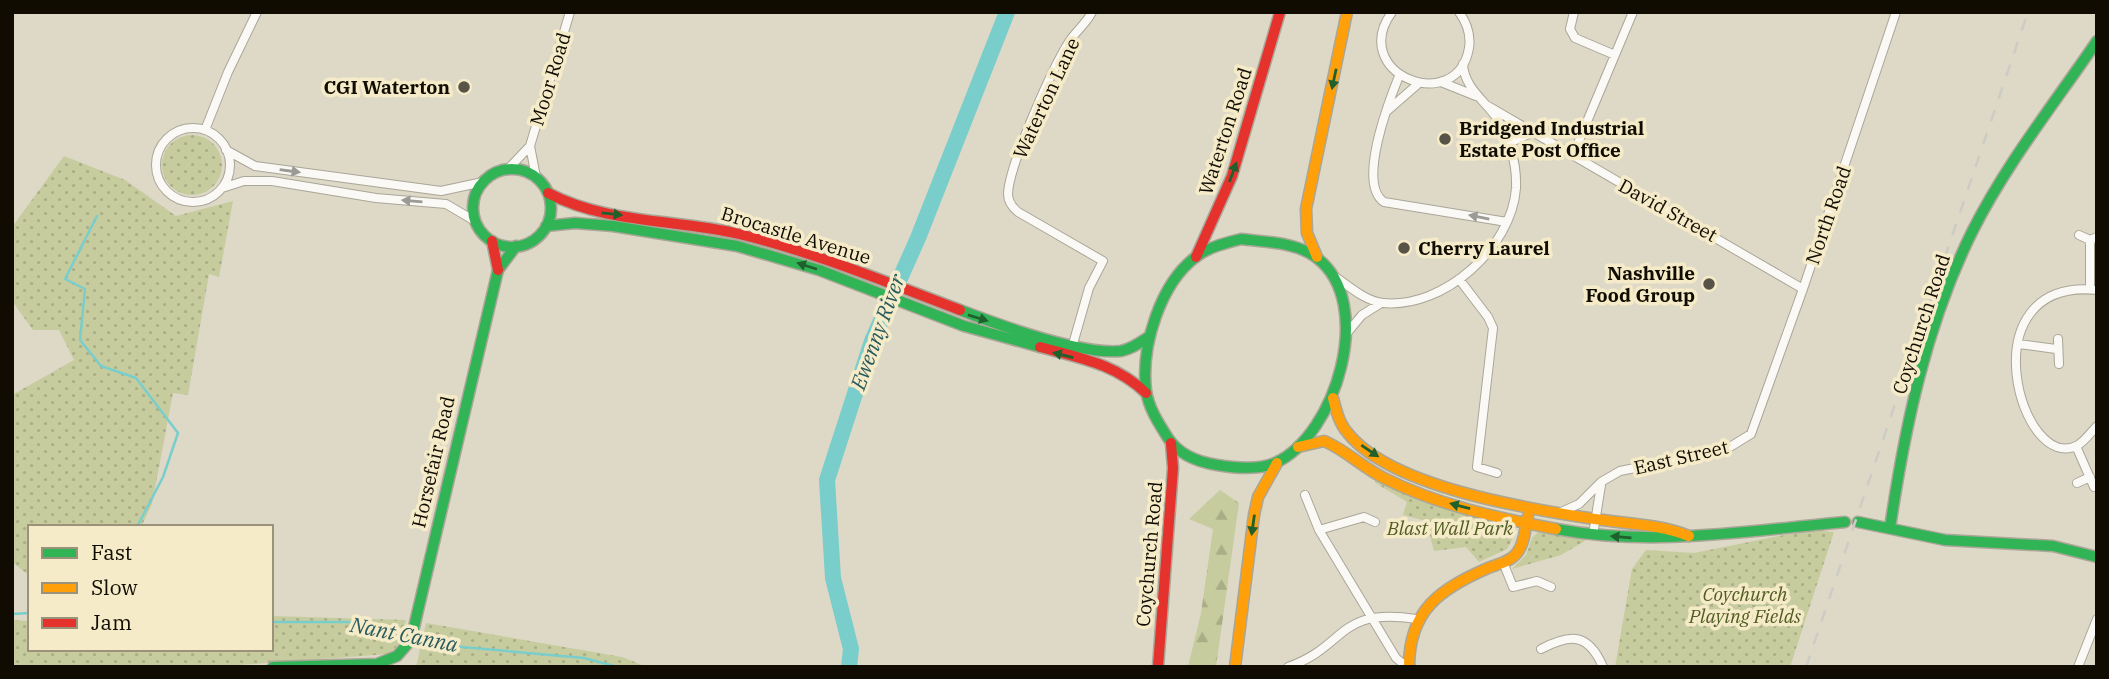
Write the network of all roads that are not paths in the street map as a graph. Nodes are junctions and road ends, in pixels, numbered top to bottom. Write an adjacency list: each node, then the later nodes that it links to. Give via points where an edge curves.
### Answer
1 (257, 12): 20 (street)
2 (570, 12): 23 (street, Moor Road)
3 (1092, 12): 49 (street, Waterton Lane, via 1056,67 1017,157 1008,195 1018,212 1103,261 1089,288)
4 (1280, 12): 38 (main road, Waterton Road, one-way to 4, via 1232,176)
5 (1347, 12): 39 (main road, one-way to 39, via 1306,209 1307,233)
6 (1392, 12): 14 (street, via 1382,41 1390,66)
7 (1459, 12): 13 (street, via 1470,41)
8 (1574, 12): 12 (street, via 1570,29 1575,38)
9 (1633, 12): 12 (street)
10 (1896, 12): 43 (street, North Road)
11 (2097, 41): 74 (main road, Coychurch Road, via 2001,184 1952,275 1899,461)
12 (1615, 55): 25 (street)
13 (1463, 64): 15 (street); 17 (street)
14 (1399, 76): 16 (street); 19 (street)
15 (1441, 82): 16 (street); 17 (street)
16 (1418, 84): 19 (street)
17 (1476, 96): 18 (street)
18 (1486, 105): 21 (street, David Street); 22 (street)
19 (1385, 114): 32 (street, one-way to 19, via 1384,202 1375,194 1376,157)
20 (205, 130): 24 (street); 29 (street, via 184,129 167,139 157,157 157,177 168,193 186,202 206,200)
21 (1531, 133): 22 (street); 25 (street, David Street)
22 (1509, 143): 32 (street, via 1516,187)
23 (530, 146): 26 (street, Moor Road); 27 (street, Moor Road)
24 (226, 150): 28 (street, one-way to 28, via 255,166 441,191); 29 (street, via 229,170)
25 (1573, 155): 43 (street, David Street)
26 (508, 169): 27 (main road); 28 (main road)
27 (536, 177): 30 (main road)
28 (483, 182): 31 (main road, via 474,201)
29 (222, 188): 31 (street, one-way to 29, via 446,204 272,181 244,181)
30 (548, 193): 33 (main road, via 551,204); 49 (main road, Brocastle Avenue, one-way to 49, via 583,211 721,229 778,244 977,318)
31 (475, 221): 36 (main road)
32 (1507, 222): 42 (street, via 1494,244)
33 (546, 226): 37 (main road, via 534,240); 53 (main road, Brocastle Avenue, one-way to 33, via 1111,367 1020,344 779,257 725,244 575,223)
34 (2079, 234): 35 (street)
35 (2093, 238): 44 (street)
36 (492, 241): 37 (main road); 40 (main road, Horsefair Road)
37 (516, 246): 40 (main road, Horsefair Road)
38 (1196, 257): 39 (main road, via 1241,239); 46 (main road, via 1170,288)
39 (1317, 257): 41 (main road)
40 (498, 271): 85 (main road, Horsefair Road, via 411,640)
41 (1335, 276): 45 (street); 47 (main road, via 1345,313)
42 (1459, 279): 45 (street, via 1415,300); 61 (street, via 1493,328 1477,467)
43 (1803, 289): 55 (street, North Road)
44 (2093, 290): 50 (street, via 2042,300 2023,323)
45 (1381, 303): 47 (street, via 1354,323)
46 (1150, 337): 49 (main road, Brocastle Avenue, via 1119,351); 53 (main road)
47 (1344, 337): 54 (main road)
48 (2058, 339): 51 (street)
49 (1073, 344)
50 (2019, 344): 51 (street); 58 (street, via 2017,386 2032,425 2049,444 2064,449)
51 (2056, 349): 52 (street)
52 (2059, 364)
53 (1146, 393): 57 (main road)
54 (1333, 398): 59 (main road); 67 (main road, one-way to 67, via 1350,437 1396,467 1443,485)
55 (1759, 417): 63 (street, East Street, via 1751,434 1725,450 1620,471)
56 (2097, 426): 58 (street)
57 (1171, 443): 60 (main road, via 1182,453 1213,464 1247,467); 88 (main road, Coychurch Road)
58 (2077, 446): 62 (street)
59 (1298, 447): 60 (main road); 71 (main road, one-way to 59, via 1405,488 1324,441)
60 (1277, 463): 89 (main road, one-way to 89, via 1258,497 1254,515)
61 (1497, 473)
62 (2090, 477): 64 (street); 65 (street)
63 (1601, 482): 68 (street, East Street, via 1579,504); 69 (street)
64 (2077, 483)
65 (2094, 487)
66 (1305, 495): 75 (street)
67 (1530, 506): 68 (main road); 71 (main road)
68 (1561, 512): 69 (main road)
69 (1595, 519): 76 (street); 77 (main road, via 1670,527)
70 (1375, 522): 75 (street, via 1364,517)
71 (1526, 522): 76 (main road); 79 (main road, via 1519,551)
72 (1845, 522): 77 (main road)
73 (1858, 522): 74 (main road)
74 (1890, 528): 78 (main road, via 1945,540 2053,546)
75 (1319, 530): 81 (street)
76 (1592, 535): 77 (main road, one-way to 76, via 1668,541)
77 (1689, 536)
78 (2094, 558)
79 (1503, 562): 80 (street, via 1513,587 1537,581); 82 (main road, via 1448,586)
80 (1551, 587)
81 (1372, 616): 82 (street); 90 (street, via 1354,622 1309,657); 91 (street, via 1396,658)
82 (1416, 619): 91 (main road)
83 (2097, 619): 93 (street)
84 (1541, 649): 92 (street, via 1563,637 1574,637 1585,642)
85 (397, 656): 86 (main road, via 377,664); 87 (main road)
86 (273, 667)
87 (404, 667)
88 (1158, 667)
89 (1235, 667)
90 (1288, 667)
91 (1408, 667)
92 (1603, 667)
93 (2078, 667)

